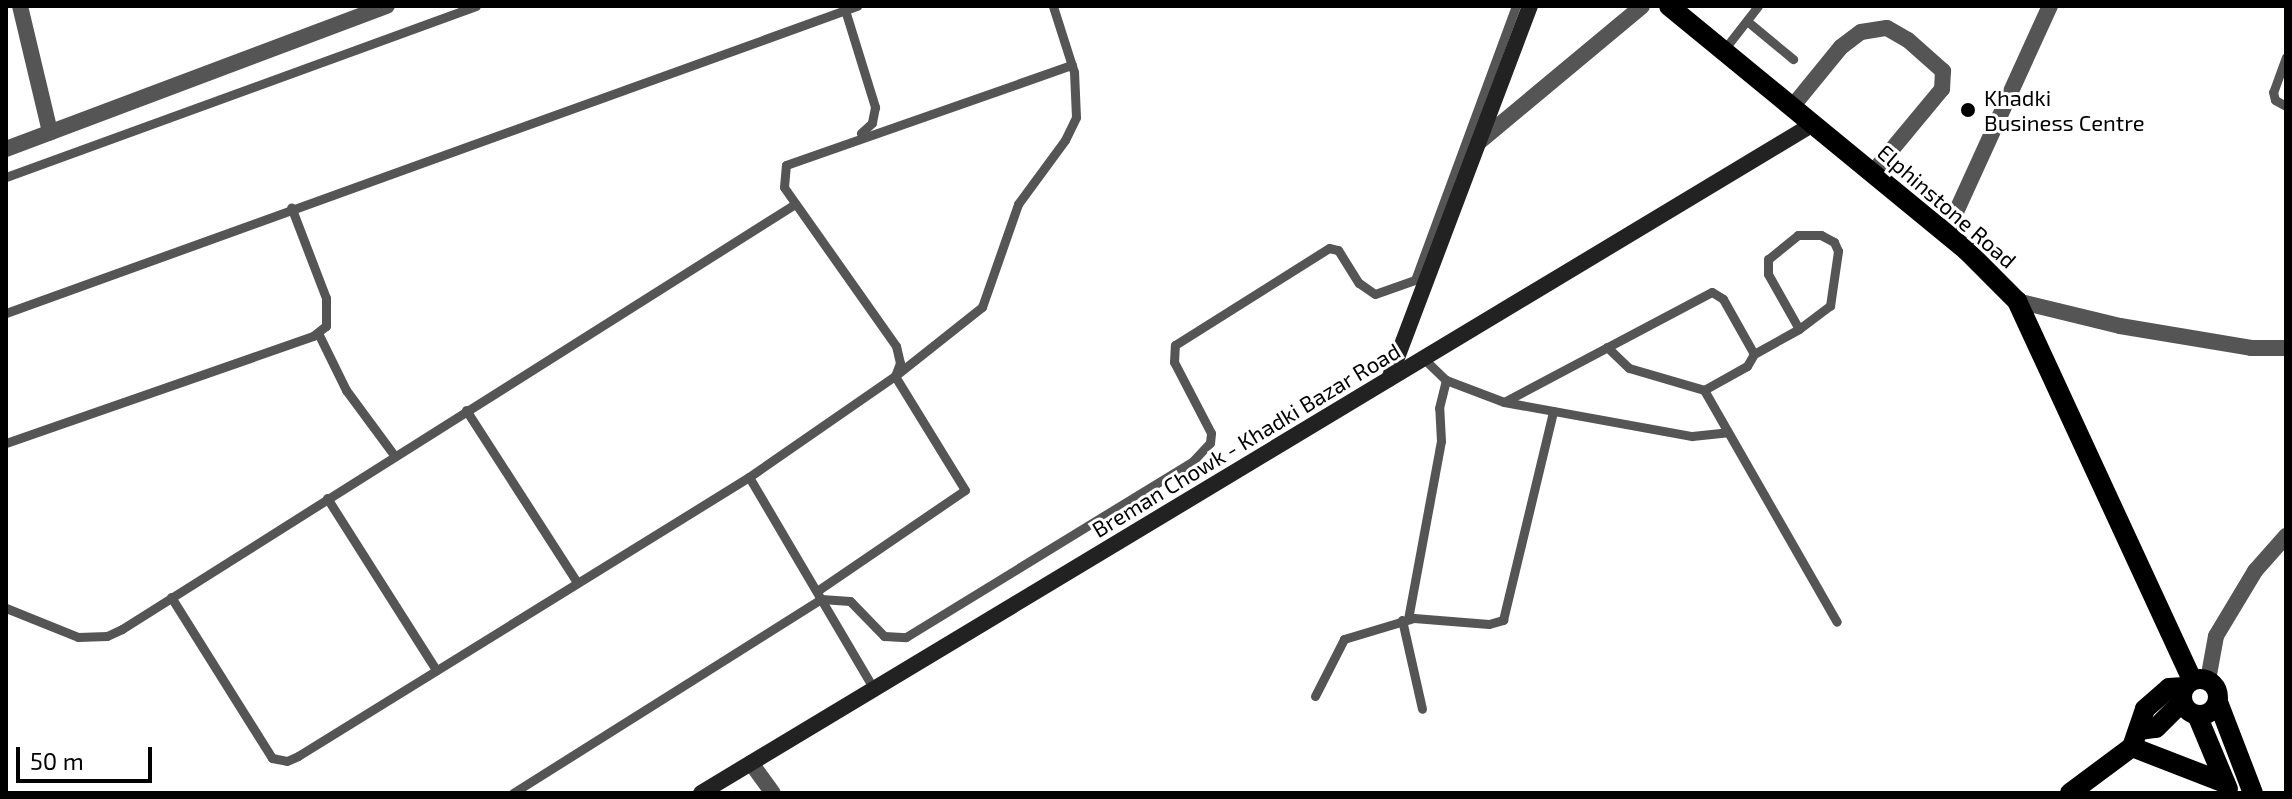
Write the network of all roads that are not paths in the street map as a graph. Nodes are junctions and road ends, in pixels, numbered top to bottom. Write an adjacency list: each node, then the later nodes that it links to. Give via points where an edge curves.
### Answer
1 (20, 6): 21 (street)
2 (387, 6): 21 (street)
3 (476, 6): 26 (lane)
4 (857, 6): 12 (lane)
5 (1053, 6): 17 (lane)
6 (1516, 6): 52 (lane, via 1415,280 1375,294 1359,283 1338,250 1329,248 1183,339 1171,353 1211,433 1204,453 906,637 884,636 850,601)
7 (1530, 6): 23 (main road)
8 (1642, 6): 23 (street)
9 (1669, 6): 14 (main road, Elphinstone Road)
10 (1758, 6): 13 (lane)
11 (2050, 6): 29 (street)
12 (845, 10): 22 (lane, via 875,107 872,123); 28 (lane)
13 (1747, 21): 14 (lane); 16 (lane)
14 (1723, 51): 19 (main road, Elphinstone Road)
15 (2286, 57): 18 (lane, via 2273,92)
16 (1793, 59)
17 (1072, 65): 22 (lane); 38 (lane, via 1076,117 1018,204 982,307)
18 (2286, 106)
19 (1792, 107): 20 (main road, Elphinstone Road); 25 (street, via 1841,47 1861,32 1887,28 1908,40 1943,71 1942,89)
20 (1813, 124): 25 (main road, Elphinstone Road); 37 (main road, Breman Chowk - Khadki Bazar Road)
21 (50, 132): 24 (street)
22 (859, 136): 27 (lane, via 786,165 784,187)
23 (1479, 142): 39 (main road)
24 (6, 149)
25 (1873, 172): 29 (main road, Elphinstone Road)
26 (6, 177)
27 (795, 204): 38 (lane, via 896,346 900,363); 43 (lane)
28 (291, 207): 31 (lane); 33 (lane, via 326,298 326,326)
29 (1946, 234): 30 (main road, Elphinstone Road)
30 (2017, 301): 35 (street, via 2120,326 2251,348); 59 (main road, Elphinstone Road)
31 (6, 313)
32 (1799, 329): 32 (lane, via 1830,306 1836,288 1838,251 1821,235 1798,235 1768,259 1768,274); 36 (lane)
33 (318, 333): 46 (lane); 47 (lane, via 346,390)
34 (1607, 347): 36 (lane, via 1712,292 1723,299); 41 (lane, via 1629,368); 42 (lane)
35 (2286, 348)
36 (1754, 354): 41 (lane, via 1747,366)
37 (1423, 358): 39 (main road, Breman Chowk - Khadki Bazar Road); 40 (lane)
38 (895, 376): 48 (lane); 52 (lane, via 965,490)
39 (1389, 379): 58 (main road, Breman Chowk - Khadki Bazar Road)
40 (1446, 380): 42 (lane); 55 (lane, via 1439,408 1441,441)
41 (1704, 390): 45 (lane)
42 (1504, 402): 44 (lane)
43 (466, 410): 47 (lane); 51 (lane)
44 (1553, 411): 45 (lane, via 1692,436); 55 (lane, via 1503,620 1489,624)
45 (1728, 432): 56 (lane)
46 (6, 443)
47 (394, 455): 49 (lane)
48 (749, 477): 51 (lane); 52 (lane)
49 (327, 498): 53 (lane); 57 (lane)
50 (2286, 536): 59 (street, via 2255,571 2216,636)
51 (577, 582): 57 (lane)
52 (819, 595): 58 (lane); 65 (lane)
53 (171, 597): 54 (lane, via 122,629 92,638); 57 (lane, via 272,758 287,761 298,756)
54 (6, 608)
55 (1405, 619): 60 (lane, via 1344,639); 61 (lane)
56 (1837, 622)
57 (436, 670)
58 (874, 689): 63 (main road, Breman Chowk - Khadki Bazar Road)
59 (2193, 693): 62 (main road, via 2169,688 2145,709); 64 (main road); 69 (main road, via 2218,692)
60 (1315, 696)
61 (1422, 709)
62 (2136, 738): 64 (main road); 68 (main road)
63 (751, 763): 66 (main road, Breman Chowk - Khadki Bazar Road); 67 (street)
64 (2228, 788)
65 (513, 793)
66 (701, 793)
67 (773, 793)
68 (2071, 793)
69 (2253, 793)

